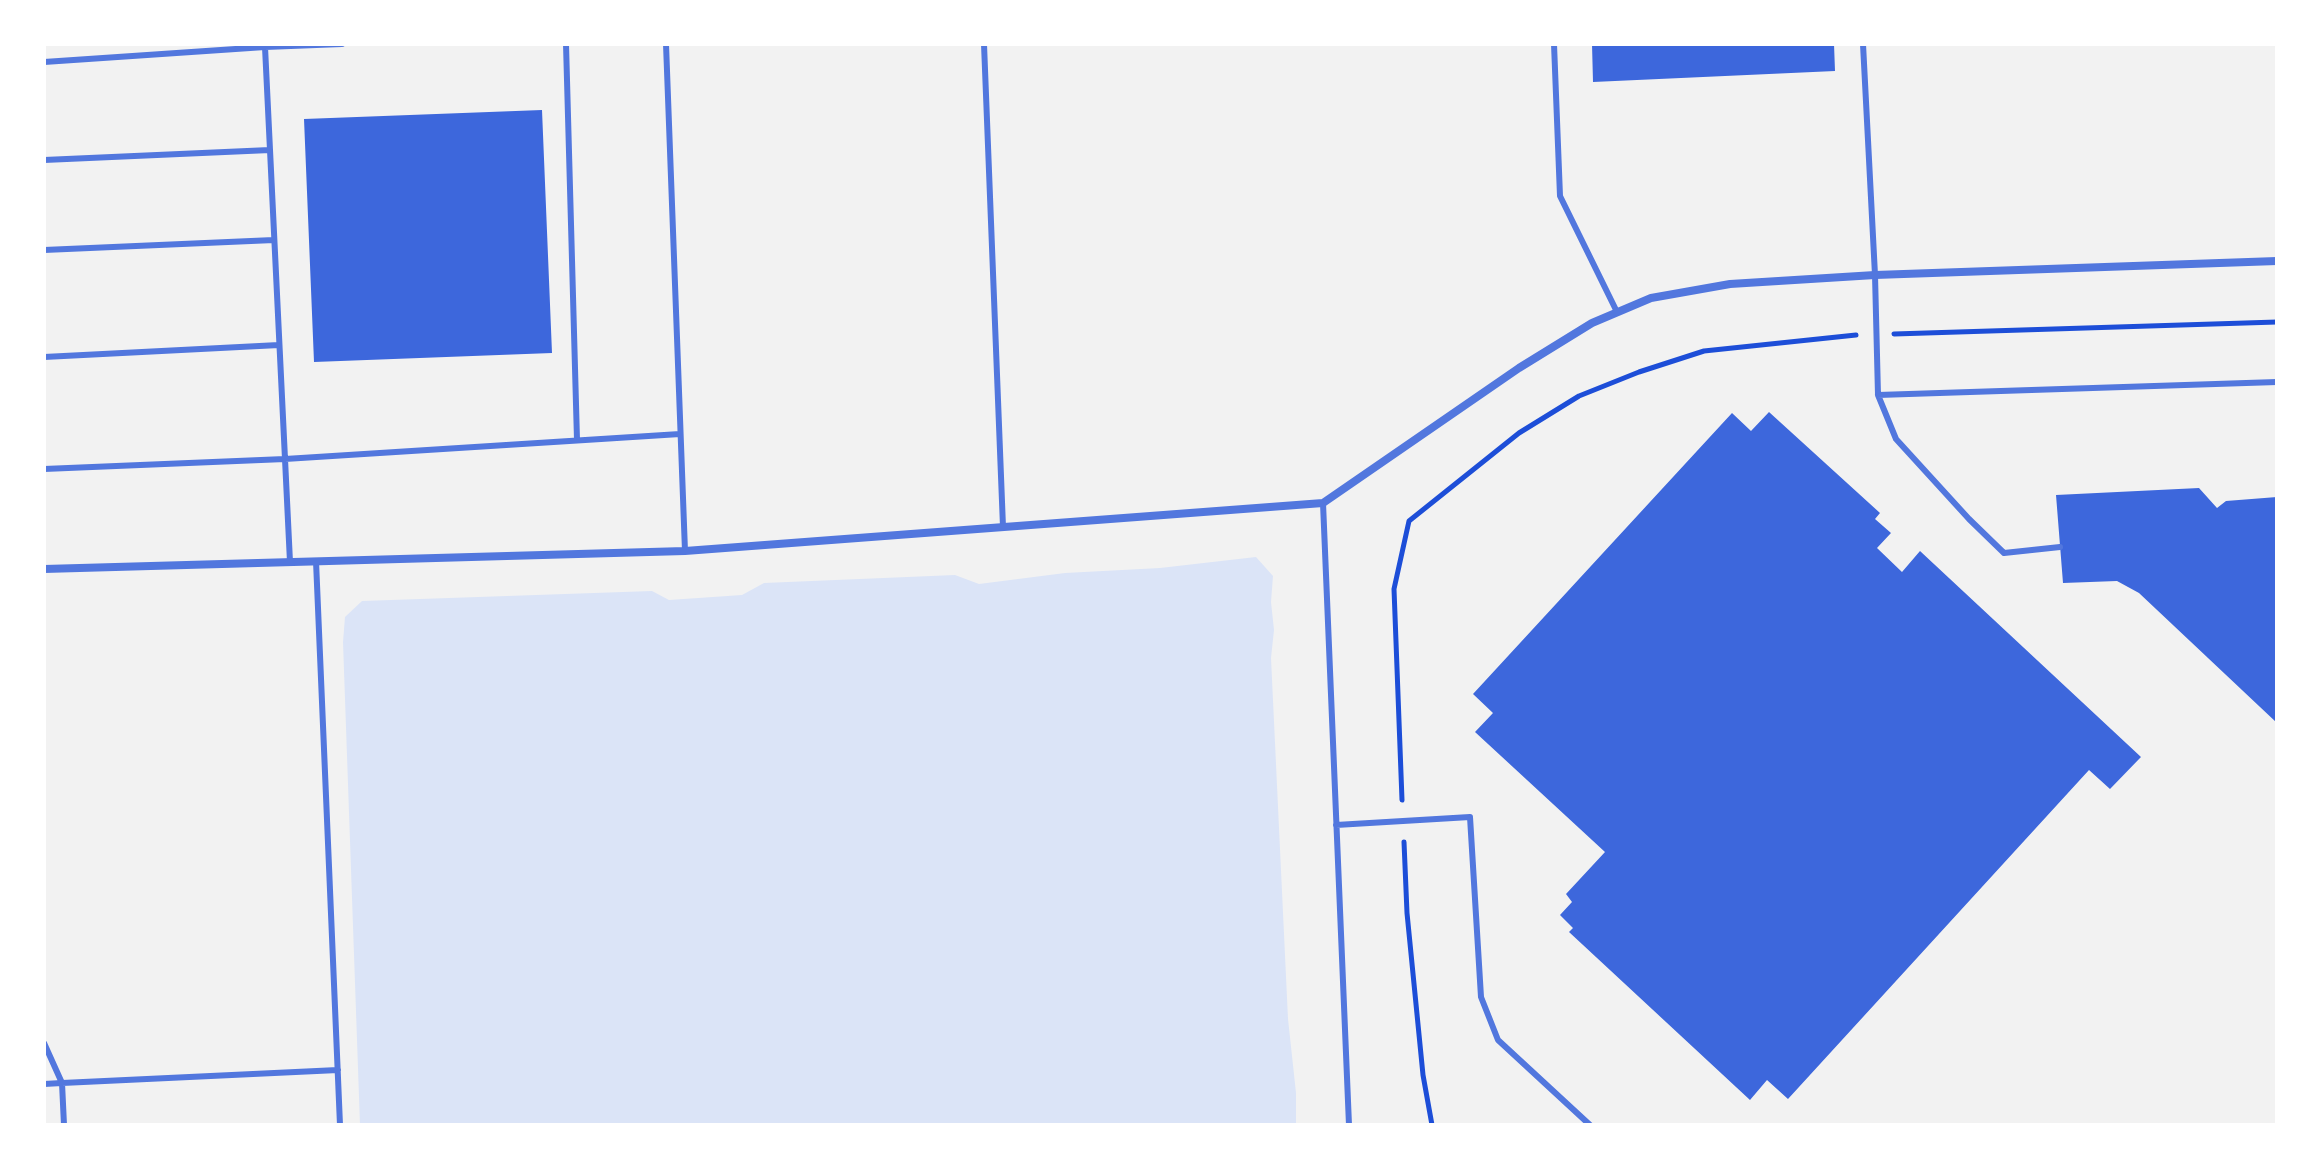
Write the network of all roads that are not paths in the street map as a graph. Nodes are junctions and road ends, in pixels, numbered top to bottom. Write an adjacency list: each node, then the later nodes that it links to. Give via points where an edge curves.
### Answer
1 (342, 44): 7 (lane)
2 (566, 44): 21 (lane)
3 (666, 44): 20 (lane)
4 (984, 44): 25 (lane)
5 (1554, 44): 15 (lane, via 1560,196)
6 (1863, 44): 14 (lane)
7 (265, 47): 8 (lane); 9 (lane)
8 (44, 62)
9 (270, 150): 10 (lane); 11 (lane)
10 (44, 160)
11 (274, 240): 12 (lane); 16 (lane)
12 (44, 250)
13 (2277, 261): 14 (street)
14 (1875, 275): 15 (street, via 1730,284 1651,298); 19 (lane)
15 (1617, 312): 24 (street, via 1519,368)
16 (279, 345): 17 (lane); 22 (lane)
17 (44, 357)
18 (2277, 382): 19 (lane)
19 (1878, 395): 26 (lane, via 1896,439 2004,553)
20 (680, 434): 21 (lane); 27 (lane)
21 (577, 440): 22 (lane)
22 (285, 459): 23 (lane); 29 (lane)
23 (44, 469)
24 (1323, 503): 25 (street); 31 (lane)
25 (1003, 527): 27 (street)
26 (2060, 547)
27 (685, 551): 28 (street)
28 (316, 561): 29 (street); 33 (lane)
29 (290, 562): 30 (street)
30 (44, 569)
31 (1336, 825): 38 (lane); 39 (lane, via 1470,817 1481,997 1498,1040)
32 (44, 1043): 34 (lane)
33 (338, 1070): 34 (lane); 37 (lane)
34 (62, 1083): 35 (lane); 36 (lane)
35 (44, 1084)
36 (64, 1125)
37 (340, 1125)
38 (1349, 1125)
39 (1590, 1125)

